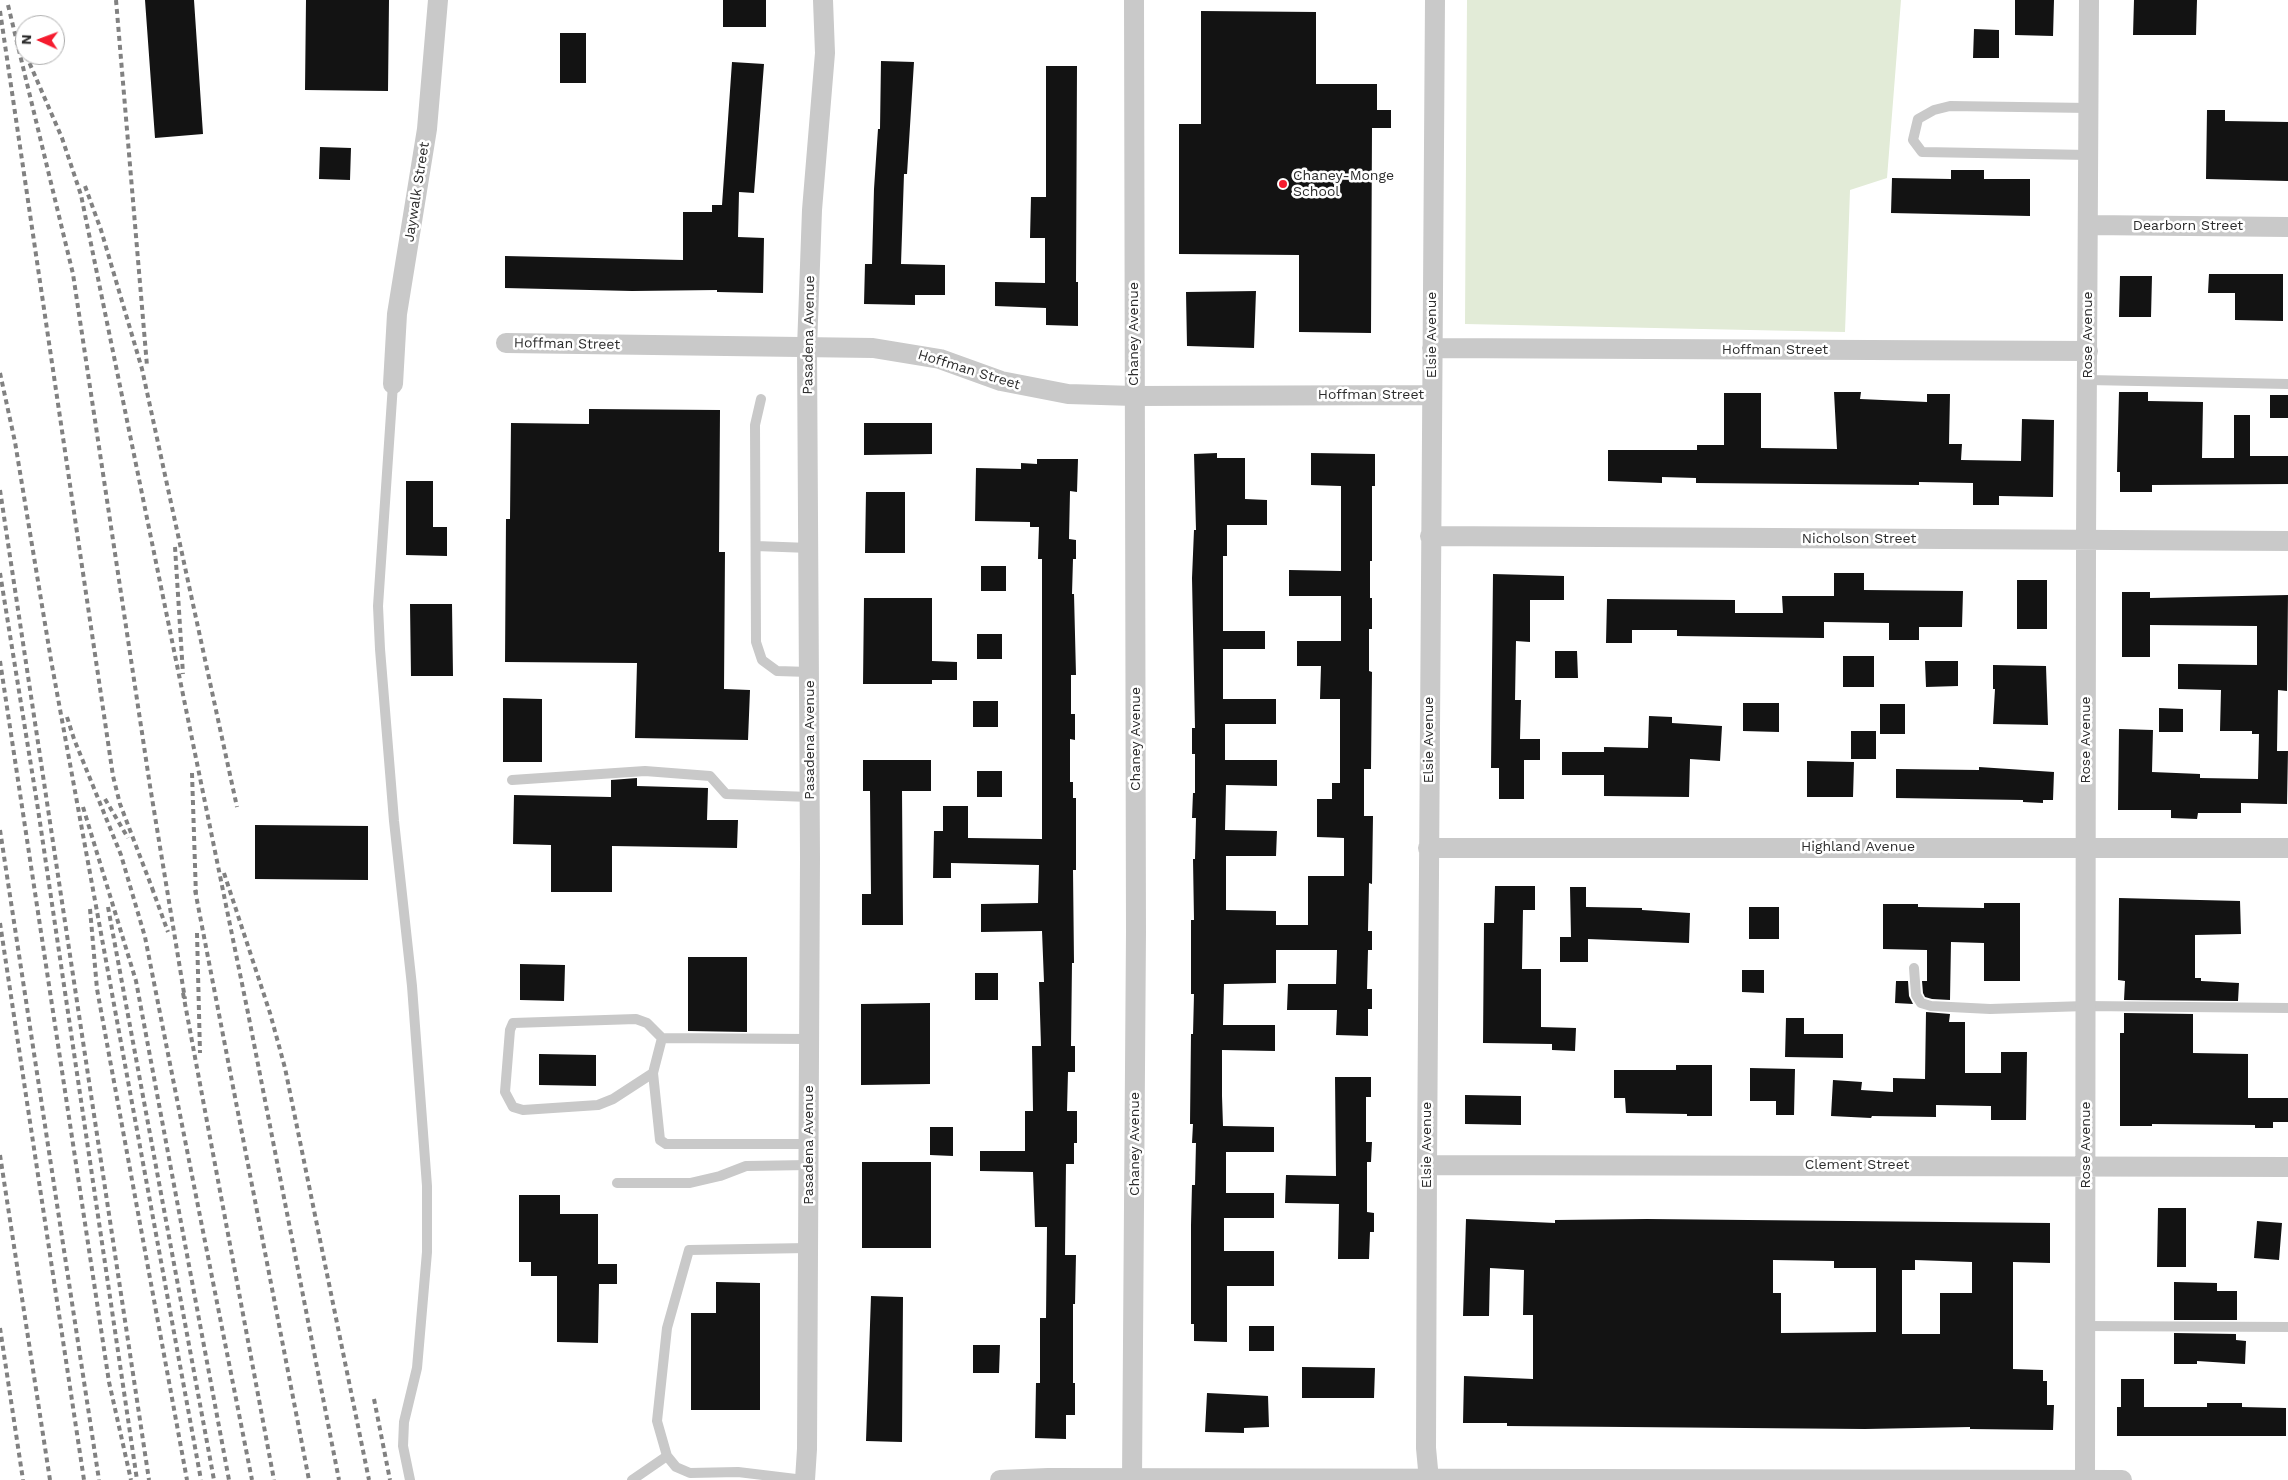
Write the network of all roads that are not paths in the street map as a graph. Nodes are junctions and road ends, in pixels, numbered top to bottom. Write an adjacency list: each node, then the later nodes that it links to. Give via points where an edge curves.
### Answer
1 (438, 0): 15 (street, Jaywalk Street, via 427,129 398,314)
2 (823, 0): 11 (street, Pasadena Avenue, via 825,53 812,210)
3 (1134, 0): 18 (street, Chaney Avenue)
4 (1435, 0): 12 (street, Elsie Avenue)
5 (2089, 0): 6 (street, Rose Avenue)
6 (2089, 108): 7 (street, Rose Avenue); 7 (lane, via 1950,106 1918,119 1913,140 1922,152)
7 (2089, 155): 8 (street, Rose Avenue)
8 (2088, 225): 9 (street, Dearborn Street); 13 (street, Rose Avenue)
9 (2288, 227)
10 (506, 343): 11 (street, Hoffman Street)
11 (807, 348): 18 (street, Hoffman Street, via 873,348 909,352 940,359 1001,382 1034,389 1068,394); 24 (street, Pasadena Avenue)
12 (1432, 348): 13 (street, Hoffman Street); 17 (street, Elsie Avenue)
13 (2088, 351): 14 (street, Rose Avenue)
14 (2088, 380): 16 (lane); 21 (street, Rose Avenue)
15 (393, 384): 48 (lane, via 378,606 427,1186 427,1252 417,1368 404,1422 403,1446)
16 (2288, 384)
17 (1432, 395): 18 (street, Hoffman Street); 20 (street, Elsie Avenue)
18 (1134, 396): 47 (street, Chaney Avenue, via 1136,930)
19 (761, 399): 23 (lane, via 755,425)
20 (1430, 536): 21 (street, Nicholson Street); 29 (street, Elsie Avenue)
21 (2086, 541): 22 (street, Nicholson Street); 28 (street, Rose Avenue)
22 (2288, 541)
23 (756, 546): 24 (lane); 25 (lane, via 756,642 762,660 777,671)
24 (809, 548): 25 (street, Pasadena Avenue)
25 (809, 672): 27 (street, Pasadena Avenue)
26 (512, 780): 27 (lane, via 645,771 710,776 726,794)
27 (810, 797): 35 (street, Pasadena Avenue)
28 (2087, 847): 29 (street, Highland Avenue); 30 (street, Highland Avenue); 32 (street, Rose Avenue)
29 (1428, 848): 39 (street, Elsie Avenue)
30 (2288, 848)
31 (1914, 968): 32 (lane, via 1916,995 1921,1003 1931,1006 1990,1010)
32 (2086, 1006): 33 (lane); 40 (street, Rose Avenue)
33 (2288, 1008)
34 (662, 1038): 35 (lane); 36 (lane); 36 (lane, via 636,1019 513,1023 505,1092 513,1107 523,1110 598,1105)
35 (809, 1039): 37 (street, Pasadena Avenue)
36 (653, 1073): 37 (lane, via 660,1140 666,1144)
37 (809, 1144): 38 (street, Pasadena Avenue)
38 (809, 1165): 42 (lane, via 746,1166 690,1183); 43 (street, Pasadena Avenue)
39 (1427, 1165): 40 (street, Clement Street); 52 (street, Elsie Avenue, via 1426,1448)
40 (2086, 1166): 41 (street, Clement Street); 44 (street, Rose Avenue)
41 (2288, 1167)
42 (618, 1183)
43 (808, 1248): 46 (lane, via 689,1250 667,1328 658,1421); 50 (street, Pasadena Avenue)
44 (2085, 1326): 45 (lane); 53 (street, Rose Avenue)
45 (2288, 1327)
46 (667, 1456): 49 (lane); 50 (lane, via 676,1467 690,1473 738,1472)
47 (1132, 1479): 51 (street); 52 (street)
48 (410, 1480)
49 (632, 1480)
50 (805, 1480)
51 (1000, 1480)
52 (1429, 1480): 53 (street)
53 (2085, 1480): 54 (street)
54 (2122, 1480)

